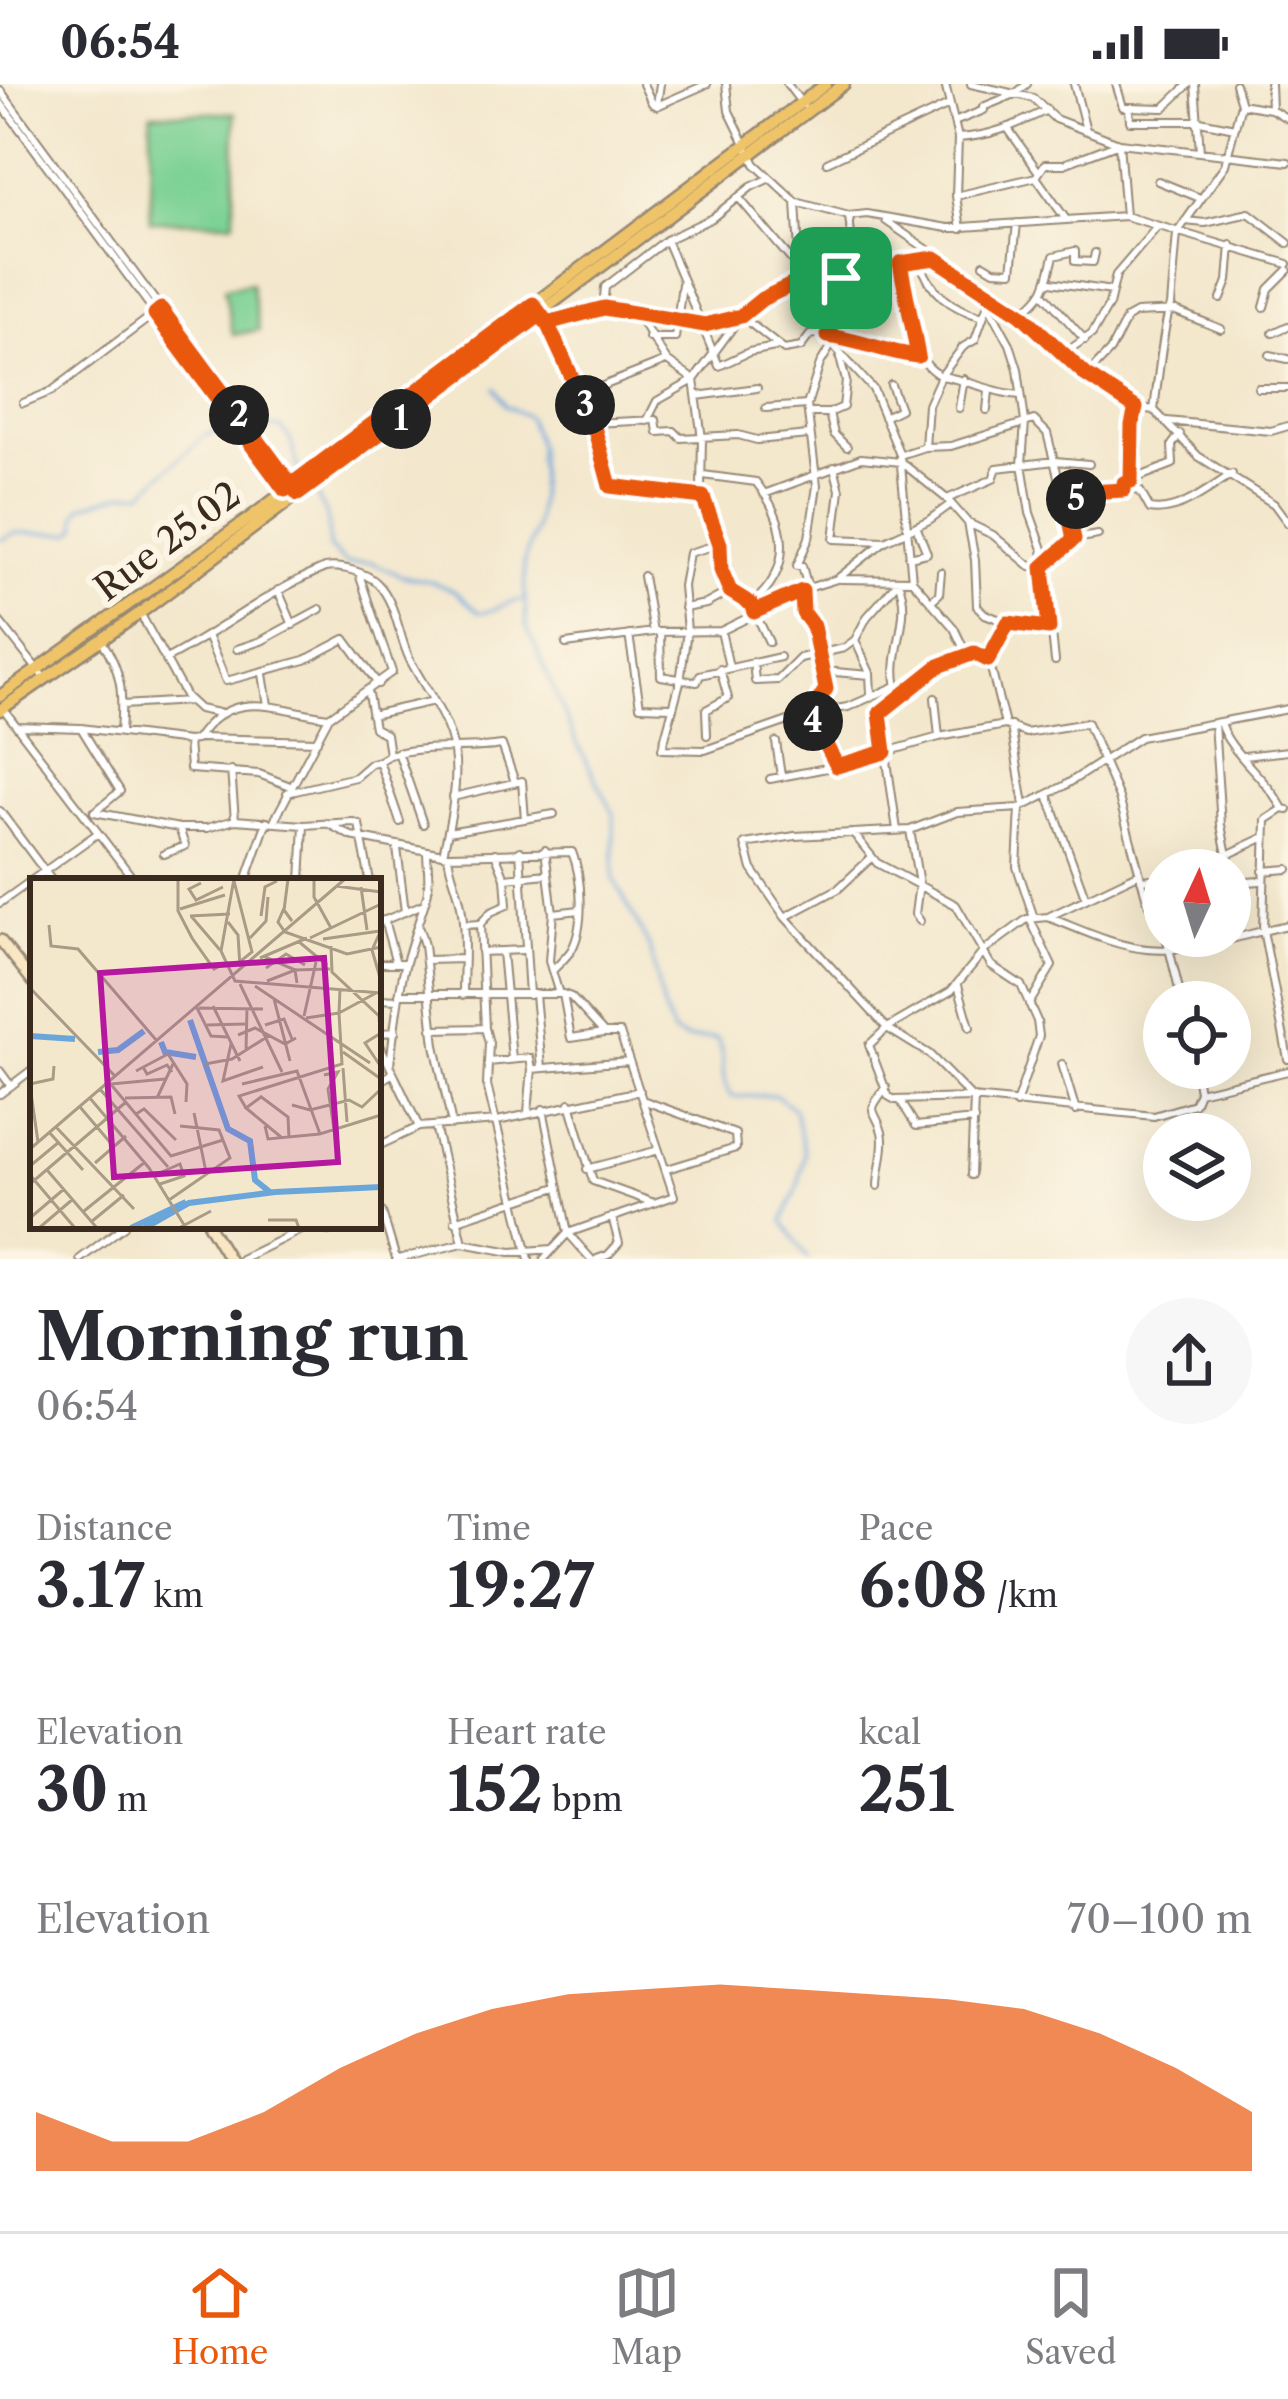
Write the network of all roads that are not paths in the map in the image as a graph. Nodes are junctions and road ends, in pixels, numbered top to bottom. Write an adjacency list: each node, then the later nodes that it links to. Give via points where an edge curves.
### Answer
1 (643, 84): 21 (street)
2 (660, 84): 21 (street)
3 (707, 84): 21 (street)
4 (726, 84): 36 (street)
5 (826, 84): 22 (main road)
6 (844, 84): 22 (main road)
7 (945, 84): 20 (street)
8 (971, 84): 17 (street)
9 (1027, 84): 17 (street)
10 (1074, 84): 26 (street)
11 (1116, 84): 23 (street)
12 (1192, 84): 23 (street, via 1164,108); 29 (street)
13 (1235, 84): 19 (street)
14 (1270, 84): 24 (street)
15 (790, 85): 22 (street)
16 (0, 90): 82 (street)
17 (1015, 94): 25 (street); 30 (street)
18 (0, 102): 82 (street)
19 (1241, 104): 24 (street); 31 (street)
20 (950, 105): 30 (street); 39 (street)
21 (657, 106)
22 (804, 107): 36 (main road)
23 (1129, 107): 29 (street, via 1130,122)
24 (1270, 109): 27 (street)
25 (1047, 110): 28 (street); 32 (street)
26 (1081, 111): 28 (street); 33 (street)
27 (1288, 118)
28 (1055, 119): 33 (street)
29 (1200, 121): 31 (street); 37 (street)
30 (954, 122): 34 (street)
31 (1235, 128): 38 (street)
32 (1010, 130): 34 (street); 41 (street)
33 (1086, 130): 35 (street)
34 (958, 138): 44 (street)
35 (1118, 143): 37 (street); 41 (street, via 1045,164); 50 (street)
36 (748, 151): 42 (street); 60 (main road); 83 (main road)
37 (1200, 152): 38 (street)
38 (1228, 155): 40 (street); 46 (street)
39 (826, 162)
40 (1288, 162)
41 (1037, 175): 44 (street); 51 (street)
42 (768, 179): 45 (street); 47 (street)
43 (1158, 181): 46 (street)
44 (956, 196): 55 (street)
45 (739, 198): 57 (street); 68 (street)
46 (1200, 198): 52 (street)
47 (796, 202): 48 (street); 68 (street)
48 (849, 216): 49 (street); 69 (street, via 853,245)
49 (878, 216): 55 (street); 62 (street)
50 (1125, 216): 51 (street); 54 (street)
51 (1065, 218): 53 (street)
52 (1185, 221): 56 (street); 58 (street, via 1249,214)
53 (1017, 223): 55 (street); 66 (street, via 1012,272)
54 (1157, 227): 56 (street); 74 (street)
55 (961, 229)
56 (1177, 233): 59 (street); 81 (street)
57 (666, 240): 63 (street); 71 (street)
58 (1288, 243)
59 (1231, 245): 67 (street); 77 (street)
60 (629, 248): 63 (street); 83 (main road)
61 (1094, 254): 72 (street, via 1093,262 1075,260 1075,250 1054,256)
62 (935, 258): 64 (street); 73 (street)
63 (637, 260): 80 (street, via 605,287)
64 (919, 260): 65 (street); 87 (street, via 928,287)
65 (900, 263): 69 (street); 101 (street)
66 (984, 264)
67 (1288, 267): 79 (street)
68 (800, 270): 70 (street)
69 (841, 278): 75 (street); 94 (street, via 830,304)
70 (804, 279): 75 (street); 86 (street)
71 (682, 282): 88 (street); 89 (street)
72 (1051, 282): 74 (street); 76 (street)
73 (987, 291): 78 (street); 85 (street)
74 (1112, 291): 95 (street)
75 (811, 292): 94 (street)
76 (1044, 294): 85 (street); 95 (street)
77 (1221, 299)
78 (988, 304): 87 (street); 114 (street, via 1012,349)
79 (1264, 307)
80 (604, 308): 83 (street); 84 (street)
81 (1168, 310): 91 (street); 104 (street, via 1126,318); 122 (street)
82 (158, 311): 116 (street, via 52,391); 145 (street)
83 (540, 314): 113 (street); 145 (main road)
84 (636, 314): 88 (street); 93 (street)
85 (1021, 314): 98 (street)
86 (741, 316): 89 (street); 96 (street); 97 (street)
87 (983, 316): 105 (street, via 975,340)
88 (677, 319): 89 (street); 93 (street, via 674,338)
89 (705, 325): 97 (street)
90 (1288, 326): 92 (street)
91 (1222, 329)
92 (1273, 333)
93 (649, 338): 103 (street)
94 (830, 340): 96 (street, via 819,332 794,350); 99 (street); 101 (street); 120 (street)
95 (1085, 340): 98 (street)
96 (775, 346): 97 (street, via 719,366)
97 (710, 353): 106 (street)
98 (1063, 354): 104 (street)
99 (839, 355): 123 (street, via 844,405); 124 (street, via 866,380)
100 (1270, 355): 102 (street)
101 (918, 356): 105 (street)
102 (1288, 359)
103 (667, 361): 106 (street); 113 (street)
104 (1086, 375): 119 (street)
105 (941, 376): 107 (street); 134 (street, via 928,405)
106 (694, 380): 115 (street); 125 (street, via 657,401)
107 (964, 380): 112 (street); 118 (street)
108 (890, 385): 124 (street, via 899,409)
109 (757, 388): 115 (street)
110 (1258, 388): 111 (street)
111 (1288, 388)
112 (989, 391): 114 (street); 121 (street)
113 (580, 395): 128 (street)
114 (1020, 395): 127 (street)
115 (697, 396): 132 (street)
116 (23, 403)
117 (766, 408): 120 (street)
118 (959, 408)
119 (1136, 408): 122 (street); 143 (street)
120 (807, 409): 123 (street); 131 (street)
121 (987, 410)
122 (1154, 410): 126 (street)
123 (829, 413): 133 (street)
124 (884, 417): 135 (street)
125 (647, 421): 128 (street); 132 (street, via 656,420 658,432)
126 (1165, 421): 129 (street); 130 (street)
127 (1025, 422): 134 (street, via 966,443); 136 (street, via 1047,433); 137 (street)
128 (593, 423): 147 (street, via 611,487)
129 (1288, 426)
130 (1180, 434): 140 (street); 143 (street, via 1173,464)
131 (808, 435): 132 (street); 142 (street)
132 (702, 439): 141 (street)
133 (847, 447)
134 (925, 447): 135 (street)
135 (901, 459): 139 (street, via 863,457); 148 (street); 153 (street)
136 (1055, 460): 137 (street); 138 (street); 149 (street)
137 (1022, 464): 148 (street, via 997,468); 161 (street)
138 (1089, 464)
139 (834, 467): 142 (street); 156 (street, via 835,540)
140 (1232, 474): 144 (street, via 1157,511 1139,491); 151 (street)
141 (703, 475): 146 (street, via 749,479); 147 (street)
142 (814, 475): 146 (street); 159 (street, via 808,538)
143 (1131, 481): 144 (street)
144 (1124, 490): 149 (street, via 1088,492)
145 (292, 492): 175 (main road); 202 (main road, Rue 25.02)
146 (764, 494): 160 (street, via 784,536)
147 (703, 497): 157 (street)
148 (949, 502): 150 (street); 152 (street)
149 (1067, 506): 155 (street)
150 (968, 523): 161 (street); 178 (street, via 976,606)
151 (1288, 523)
152 (916, 526): 153 (street); 158 (street, via 927,553)
153 (905, 531): 156 (street); 158 (street)
154 (1098, 535): 155 (street)
155 (1074, 539): 161 (street)
156 (885, 541): 165 (street)
157 (720, 544): 170 (street); 172 (street, via 688,553)
158 (909, 557): 166 (street)
159 (796, 566): 160 (street); 169 (street)
160 (776, 567): 173 (street)
161 (1043, 567): 180 (street)
162 (941, 572): 171 (street)
163 (359, 574): 168 (street, via 331,566); 176 (street, via 376,582); 181 (street)
164 (643, 576): 184 (street)
165 (837, 579): 167 (street); 169 (street)
166 (912, 580): 167 (street); 171 (street)
167 (898, 582): 188 (street); 207 (street, via 905,599)
168 (278, 590): 179 (street); 186 (street)
169 (805, 590): 173 (street); 192 (street, via 803,613)
170 (730, 591): 172 (street); 173 (street)
171 (932, 601): 193 (street)
172 (684, 608): 182 (street)
173 (753, 608): 183 (street); 189 (street)
174 (320, 609): 179 (street)
175 (140, 614): 187 (main road); 195 (street)
176 (396, 618): 181 (street); 213 (street)
177 (0, 622): 202 (street)
178 (1008, 623): 180 (street); 196 (street)
179 (293, 626): 191 (street)
180 (1049, 628): 197 (street)
181 (379, 629): 206 (street, via 393,665)
182 (687, 631): 183 (street); 184 (street); 205 (street)
183 (721, 631): 199 (street)
184 (657, 632): 185 (street); 205 (street, via 661,676)
185 (629, 635): 190 (street); 217 (street, via 640,706)
186 (208, 638): 195 (street); 203 (street, via 226,682)
187 (101, 640): 202 (main road); 215 (street, via 117,663)
188 (855, 640): 192 (street); 204 (street)
189 (769, 641)
190 (566, 644)
191 (237, 649)
192 (818, 651): 198 (street, via 778,680 755,681); 201 (street)
193 (974, 653): 196 (street); 210 (street, via 939,666)
194 (780, 657): 198 (street)
195 (166, 659): 212 (street)
196 (988, 660): 225 (street)
197 (1055, 661)
198 (753, 662): 199 (street)
199 (729, 667): 200 (street)
200 (720, 669): 205 (street); 228 (street, via 728,698 706,710)
201 (823, 671): 204 (street); 220 (street, via 826,689)
202 (41, 674): 214 (main road)
203 (263, 674): 206 (street, via 345,639); 216 (street)
204 (870, 675): 209 (street)
205 (680, 682): 217 (street)
206 (378, 684): 208 (street)
207 (896, 686): 209 (street); 210 (street)
208 (368, 692): 221 (street); 222 (street)
209 (871, 695): 220 (street)
210 (900, 697): 236 (street, via 880,713)
211 (935, 698): 229 (street)
212 (189, 700): 215 (street); 219 (street)
213 (434, 700): 221 (street); 234 (street)
214 (1, 705): 224 (street)
215 (122, 705): 227 (street)
216 (268, 705): 219 (street); 222 (street)
217 (672, 707): 220 (street, via 662,748 690,751)
218 (1288, 709): 223 (street)
219 (220, 713): 230 (street)
220 (811, 714): 241 (street)
221 (371, 715): 237 (street)
222 (329, 717): 232 (street)
223 (1217, 722): 238 (street); 240 (street, via 1140,737); 271 (street)
224 (17, 726): 226 (street); 254 (street)
225 (1008, 726): 229 (street); 240 (street, via 1026,733 1087,723); 249 (street)
226 (81, 728): 227 (street); 252 (street, via 120,791)
227 (120, 732): 231 (street)
228 (707, 735)
229 (939, 737): 236 (street)
230 (198, 738): 231 (street); 232 (street)
231 (188, 741): 242 (street, via 190,769)
232 (316, 742): 246 (street)
233 (776, 742): 243 (street)
234 (454, 751): 237 (street); 245 (street, via 502,745); 248 (street)
235 (1288, 751): 238 (street)
236 (885, 752): 241 (street); 263 (street)
237 (394, 753): 239 (street); 260 (street)
238 (1244, 756): 250 (street)
239 (379, 760): 246 (street, via 355,777); 258 (street)
240 (1106, 761): 247 (street); 285 (street)
241 (837, 766): 243 (street)
242 (232, 770): 246 (street); 256 (street)
243 (781, 776): 244 (street)
244 (770, 778)
245 (514, 782): 248 (street); 255 (street, via 522,782)
246 (288, 790): 257 (street)
247 (1048, 795): 249 (street); 298 (street)
248 (453, 796): 265 (street)
249 (1022, 807): 264 (street, via 957,812); 306 (street, via 1017,867)
250 (1285, 810): 269 (street, via 1267,817)
251 (0, 811): 281 (street)
252 (94, 812): 254 (street); 262 (street)
253 (554, 814): 255 (street)
254 (86, 819): 267 (street)
255 (525, 819): 265 (street)
256 (235, 820): 257 (street); 262 (street)
257 (271, 821): 261 (street); 290 (street)
258 (400, 822)
259 (328, 823): 261 (street); 268 (street); 268 (street, via 358,824)
260 (423, 824)
261 (304, 826): 291 (street)
262 (179, 828): 277 (street, via 184,846)
263 (897, 830): 264 (street); 266 (street)
264 (910, 830): 296 (street)
265 (448, 832): 278 (street)
266 (853, 832): 279 (street); 305 (street, via 745,844)
267 (98, 833): 281 (street); 289 (street)
268 (364, 838): 270 (street); 292 (street)
269 (1263, 838): 272 (street); 283 (street)
270 (397, 848): 275 (street); 302 (street)
271 (1226, 849)
272 (1241, 849)
273 (545, 850): 274 (street); 282 (street); 301 (street, via 574,854)
274 (520, 851): 276 (street); 284 (street)
275 (427, 852): 278 (street); 300 (street)
276 (495, 853): 278 (street); 293 (street)
277 (164, 854)
278 (445, 854): 309 (street)
279 (871, 859): 296 (street); 305 (street, via 844,885)
280 (1288, 869): 283 (street)
281 (44, 870): 287 (street); 288 (street)
282 (548, 874): 284 (street); 303 (street)
283 (1263, 876): 294 (street); 313 (street)
284 (521, 877): 293 (street); 317 (street)
285 (1139, 877): 286 (street); 297 (street); 298 (street)
286 (1143, 877)
287 (33, 878)
288 (50, 878)
289 (133, 878)
290 (247, 878)
291 (301, 878)
292 (370, 878)
293 (505, 878): 310 (street, via 506,904)
294 (1251, 879)
295 (30, 880): 299 (street)
296 (919, 884): 308 (street); 318 (street, via 956,904)
297 (1143, 886)
298 (1086, 899): 304 (street)
299 (0, 903)
300 (422, 905): 302 (street); 312 (street)
301 (580, 910): 303 (street); 326 (street, via 573,948)
302 (405, 912): 307 (street)
303 (553, 913): 326 (street)
304 (1048, 916): 306 (street); 316 (street)
305 (785, 917): 340 (street)
306 (1032, 918): 318 (street); 337 (street, via 1052,966)
307 (381, 921): 324 (street)
308 (920, 921)
309 (463, 925): 310 (street); 321 (street)
310 (480, 925): 319 (street)
311 (1288, 926): 313 (street)
312 (419, 929): 322 (street); 325 (street)
313 (1263, 930): 314 (street); 347 (street)
314 (1251, 933)
315 (0, 940): 327 (street)
316 (1143, 946)
317 (524, 950): 320 (street); 332 (street)
318 (985, 950): 328 (street); 337 (street)
319 (481, 952): 320 (street); 335 (street)
320 (502, 952): 333 (street)
321 (463, 959): 322 (street); 331 (street)
322 (426, 960): 329 (street)
323 (381, 963): 324 (street)
324 (396, 963): 325 (street)
325 (406, 963): 334 (street)
326 (552, 971): 330 (street)
327 (30, 978)
328 (958, 985): 338 (street); 340 (street)
329 (429, 994): 331 (street); 334 (street); 341 (street)
330 (561, 994): 332 (street); 343 (street); 343 (street, via 571,1038)
331 (463, 995): 335 (street)
332 (532, 995): 333 (street); 353 (street)
333 (506, 996): 335 (street); 346 (street)
334 (399, 997): 336 (street); 342 (street)
335 (484, 997): 339 (street)
336 (381, 999)
337 (1029, 1004): 369 (street, via 1039,1036)
338 (970, 1027)
339 (485, 1028): 341 (street); 349 (street)
340 (887, 1028): 360 (street, via 868,1043); 365 (street, via 929,1054)
341 (433, 1029): 375 (street)
342 (395, 1032): 344 (street); 350 (street)
343 (604, 1033): 348 (street, via 620,1033)
344 (381, 1036)
345 (381, 1044): 350 (street)
346 (512, 1058): 349 (street); 352 (street, via 530,1058)
347 (1288, 1058)
348 (630, 1061): 353 (street); 362 (street)
349 (488, 1062): 374 (street)
350 (390, 1064): 357 (street)
351 (1062, 1064): 371 (street)
352 (532, 1069): 353 (street); 372 (street)
353 (542, 1069)
354 (0, 1071): 359 (street)
355 (30, 1071): 359 (street)
356 (1288, 1072): 363 (street)
357 (393, 1073): 358 (street); 377 (street)
358 (381, 1081)
359 (11, 1086): 364 (street)
360 (886, 1087): 366 (street); 383 (street, via 872,1110 883,1135)
361 (1199, 1089): 363 (street)
362 (640, 1091): 367 (street); 368 (street)
363 (1199, 1092): 371 (street, via 1193,1104 1154,1116)
364 (0, 1094)
365 (973, 1098): 366 (street); 369 (street); 373 (street)
366 (900, 1100): 373 (street, via 916,1126)
367 (645, 1101): 379 (street); 381 (street, via 735,1134 736,1148)
368 (570, 1103): 370 (street); 380 (street)
369 (1016, 1104): 371 (street)
370 (543, 1109): 372 (street); 384 (street)
371 (1076, 1111)
372 (528, 1112): 374 (street)
373 (974, 1120): 382 (street)
374 (497, 1121): 375 (street); 385 (street)
375 (452, 1125): 376 (street)
376 (435, 1126): 377 (street); 389 (street)
377 (419, 1127): 378 (street)
378 (381, 1145)
379 (659, 1149): 380 (street); 381 (street)
380 (587, 1169): 386 (street, via 598,1184)
381 (665, 1170): 386 (street, via 674,1196)
382 (971, 1175)
383 (878, 1186)
384 (556, 1187): 385 (street); 393 (street)
385 (513, 1202): 389 (street); 396 (street)
386 (654, 1203): 388 (street)
387 (381, 1211): 400 (street)
388 (612, 1217): 393 (street); 402 (street, via 619,1243)
389 (455, 1221): 394 (street)
390 (120, 1229): 397 (street)
391 (211, 1229): 398 (street)
392 (306, 1229): 399 (street)
393 (568, 1233): 395 (street); 402 (street)
394 (463, 1243): 396 (street); 400 (street)
395 (553, 1249): 396 (street); 401 (street)
396 (528, 1255)
397 (80, 1259)
398 (230, 1259)
399 (241, 1259)
400 (397, 1259)
401 (544, 1259)
402 (594, 1259)

